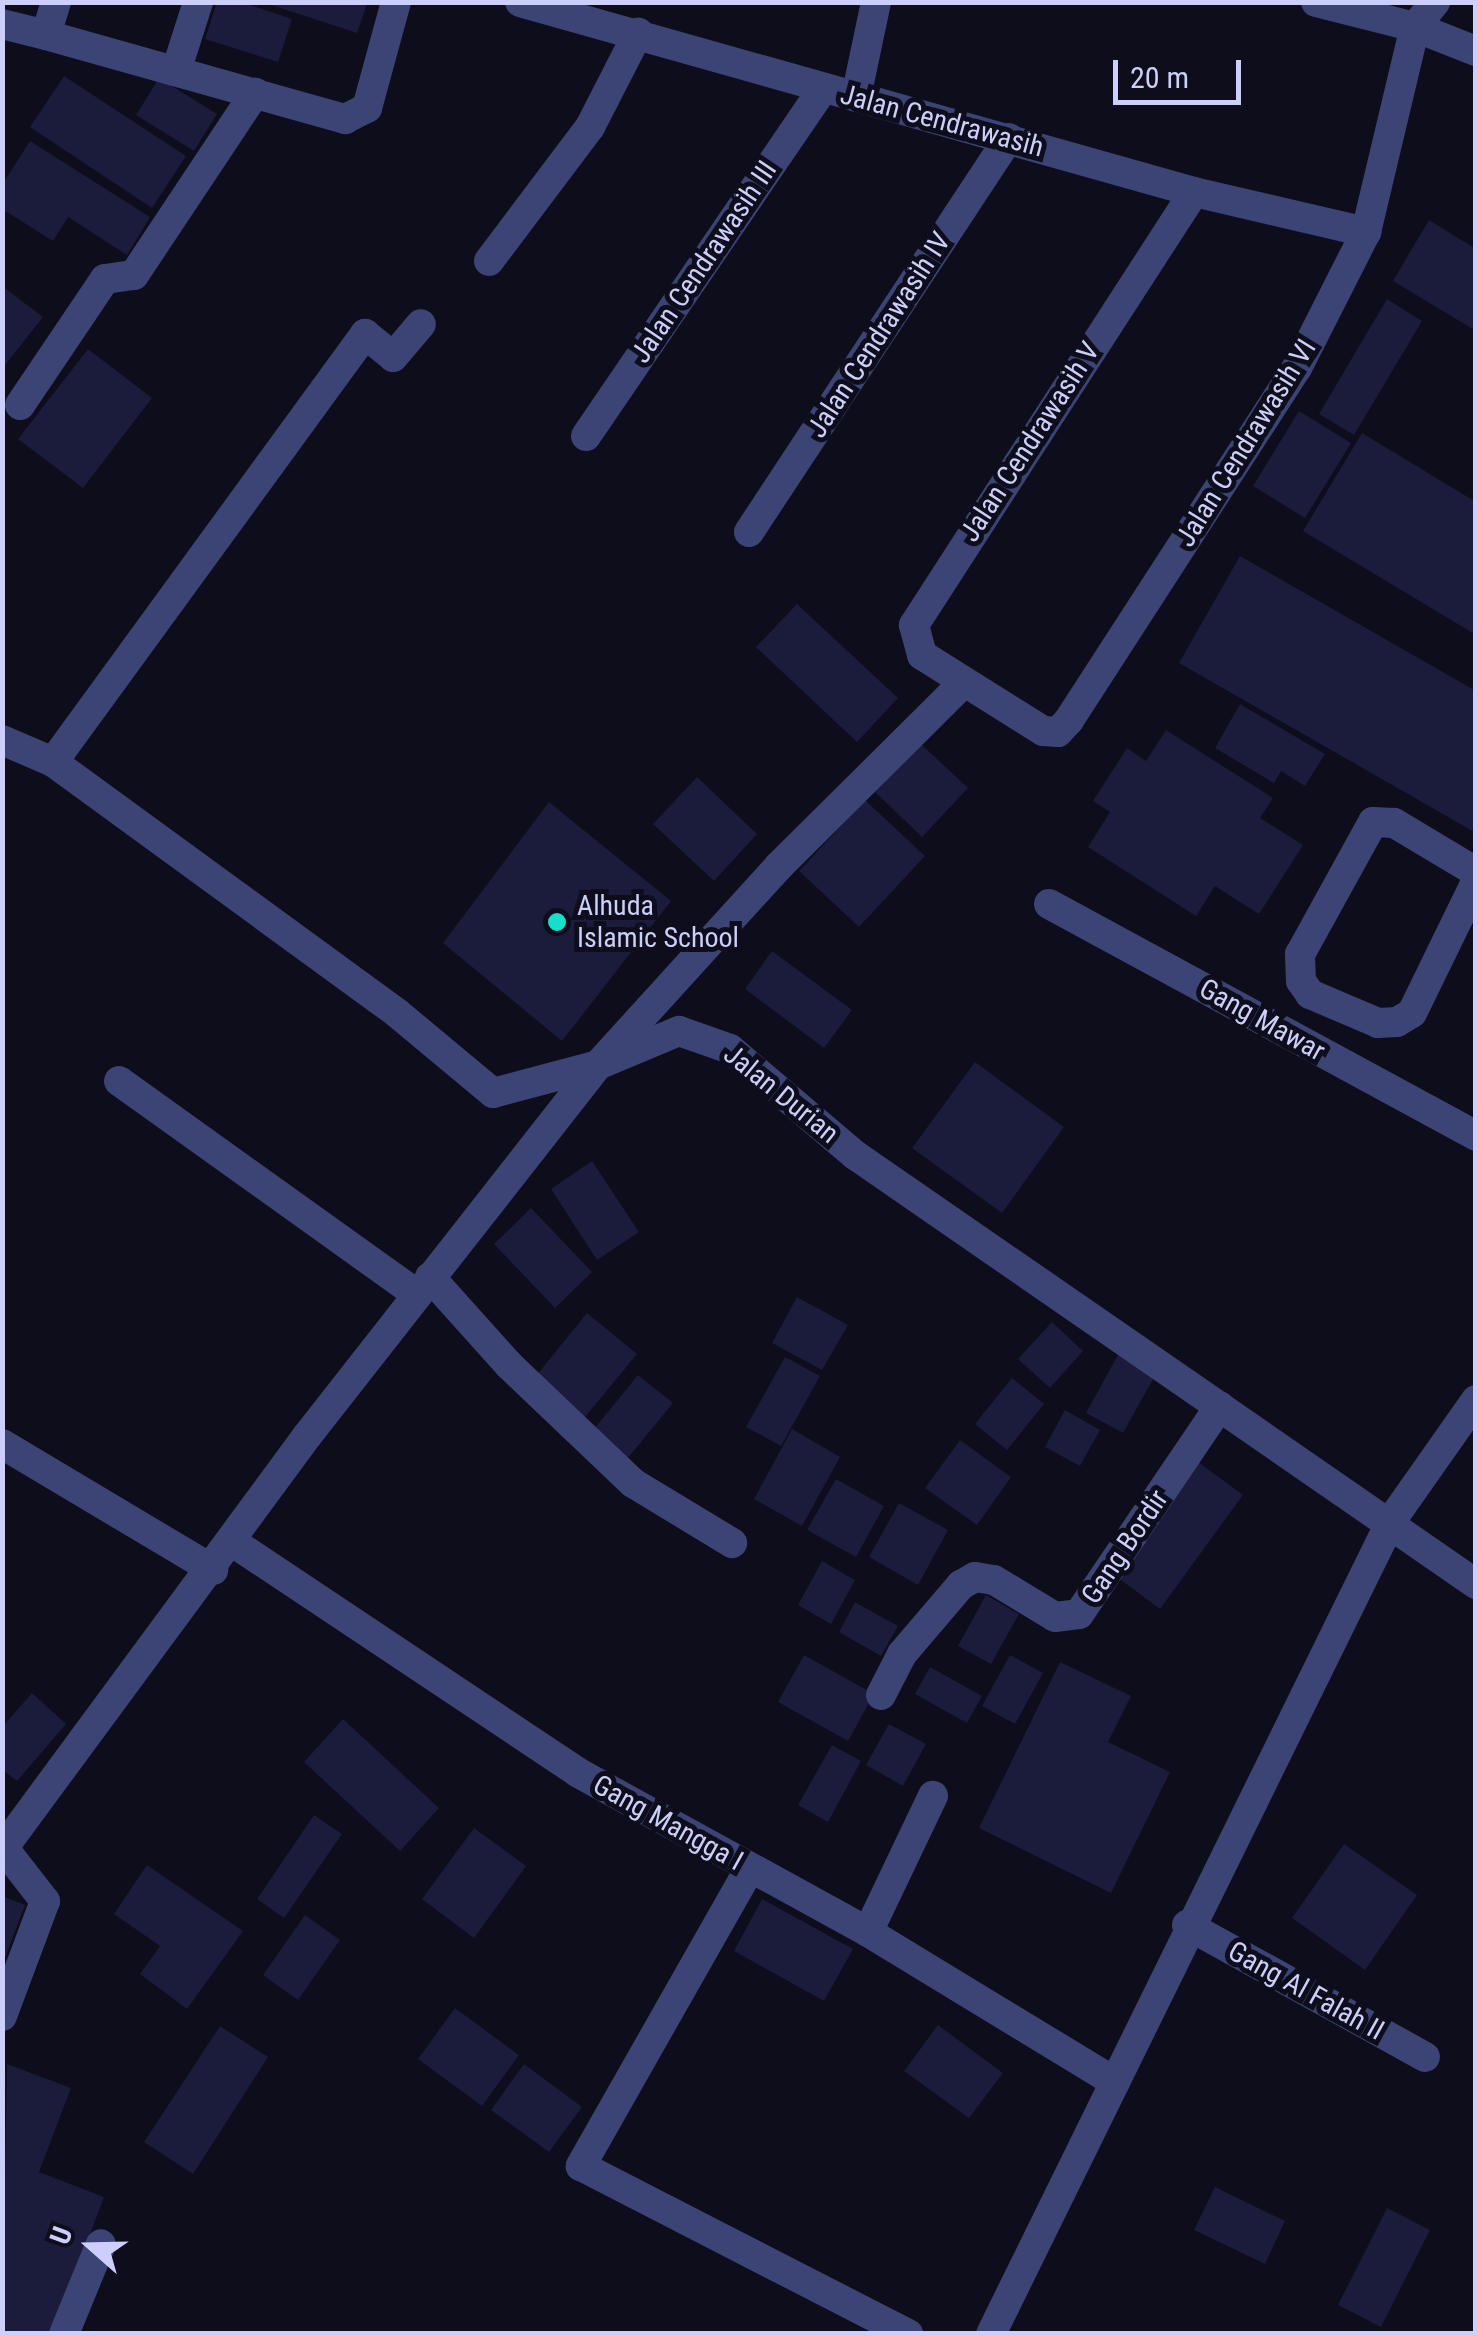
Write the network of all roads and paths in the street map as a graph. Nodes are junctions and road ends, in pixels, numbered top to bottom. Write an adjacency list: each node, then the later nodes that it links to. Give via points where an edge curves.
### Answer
1 (56, 2): 11 (street)
2 (198, 2): 13 (street)
3 (396, 2): 15 (street, via 368,108 345,119)
4 (520, 2): 10 (street, Jalan Cendrawasih)
5 (876, 2): 16 (street)
6 (1316, 2): 9 (street)
7 (1435, 2): 9 (street)
8 (2, 24): 11 (street)
9 (1415, 27): 12 (street); 19 (street, Jalan Cendrawasih VI)
10 (638, 33): 14 (street, Jalan Cendrawasih); 20 (street, via 590,127)
11 (46, 35): 13 (street)
12 (1476, 51)
13 (177, 68): 15 (street)
14 (823, 88): 16 (street, Jalan Cendrawasih); 23 (street, Jalan Cendrawasih III)
15 (255, 94): 22 (street, via 134,275 105,279)
16 (856, 97): 17 (street, Jalan Cendrawasih)
17 (1009, 138): 18 (street, Jalan Cendrawasih); 24 (street, Jalan Cendrawasih IV)
18 (1194, 192): 19 (street, Jalan Cendrawasih); 25 (street, Jalan Cendrawasih V, via 919,612 916,646)
19 (1366, 232): 25 (street, Jalan Cendrawasih VI, via 1297,368 1062,728 1042,732)
20 (489, 261)
21 (421, 324): 27 (street, via 393,358 365,334)
22 (20, 405)
23 (586, 436)
24 (749, 532)
25 (962, 684): 31 (street, via 766,880)
26 (2, 740): 27 (street, Jalan Durian)
27 (53, 762): 31 (street, Jalan Durian, via 396,1013 480,1086 508,1092)
28 (1476, 872): 29 (street, via 1394,822 1373,822 1305,943 1301,981 1310,994 1378,1023 1398,1022 1412,1013)
29 (1476, 882)
30 (1049, 904): 33 (street, Gang Mawar)
31 (598, 1064): 34 (street); 36 (street, Jalan Durian, via 678,1032 712,1039 856,1154)
32 (119, 1082): 34 (street)
33 (1476, 1136)
34 (423, 1285): 39 (street); 40 (street, via 633,1483)
35 (1476, 1400): 38 (street)
36 (1220, 1406): 38 (street, Jalan Durian); 43 (street, Gang Bordir, via 1079,1614 1055,1617 994,1580 975,1577 960,1585 902,1654)
37 (2, 1444): 41 (street)
38 (1391, 1521): 42 (street, Jalan Durian); 47 (street)
39 (234, 1543): 41 (street); 46 (street, Gang Mangga I, via 577,1772)
40 (732, 1543)
41 (214, 1570): 45 (street)
42 (1476, 1584)
43 (881, 1695)
44 (933, 1796): 48 (street)
45 (3, 1847): 49 (street, via 45,1901)
46 (750, 1868): 48 (street, Gang Mangga I); 54 (street, via 581,2166)
47 (1187, 1925): 50 (street, Gang Al Falah II); 51 (street)
48 (868, 1932): 51 (street, Gang Mangga I)
49 (2, 2016)
50 (1424, 2057)
51 (1114, 2082): 55 (street)
52 (100, 2244): 53 (street)
53 (64, 2334)
54 (908, 2334)
55 (991, 2334)

